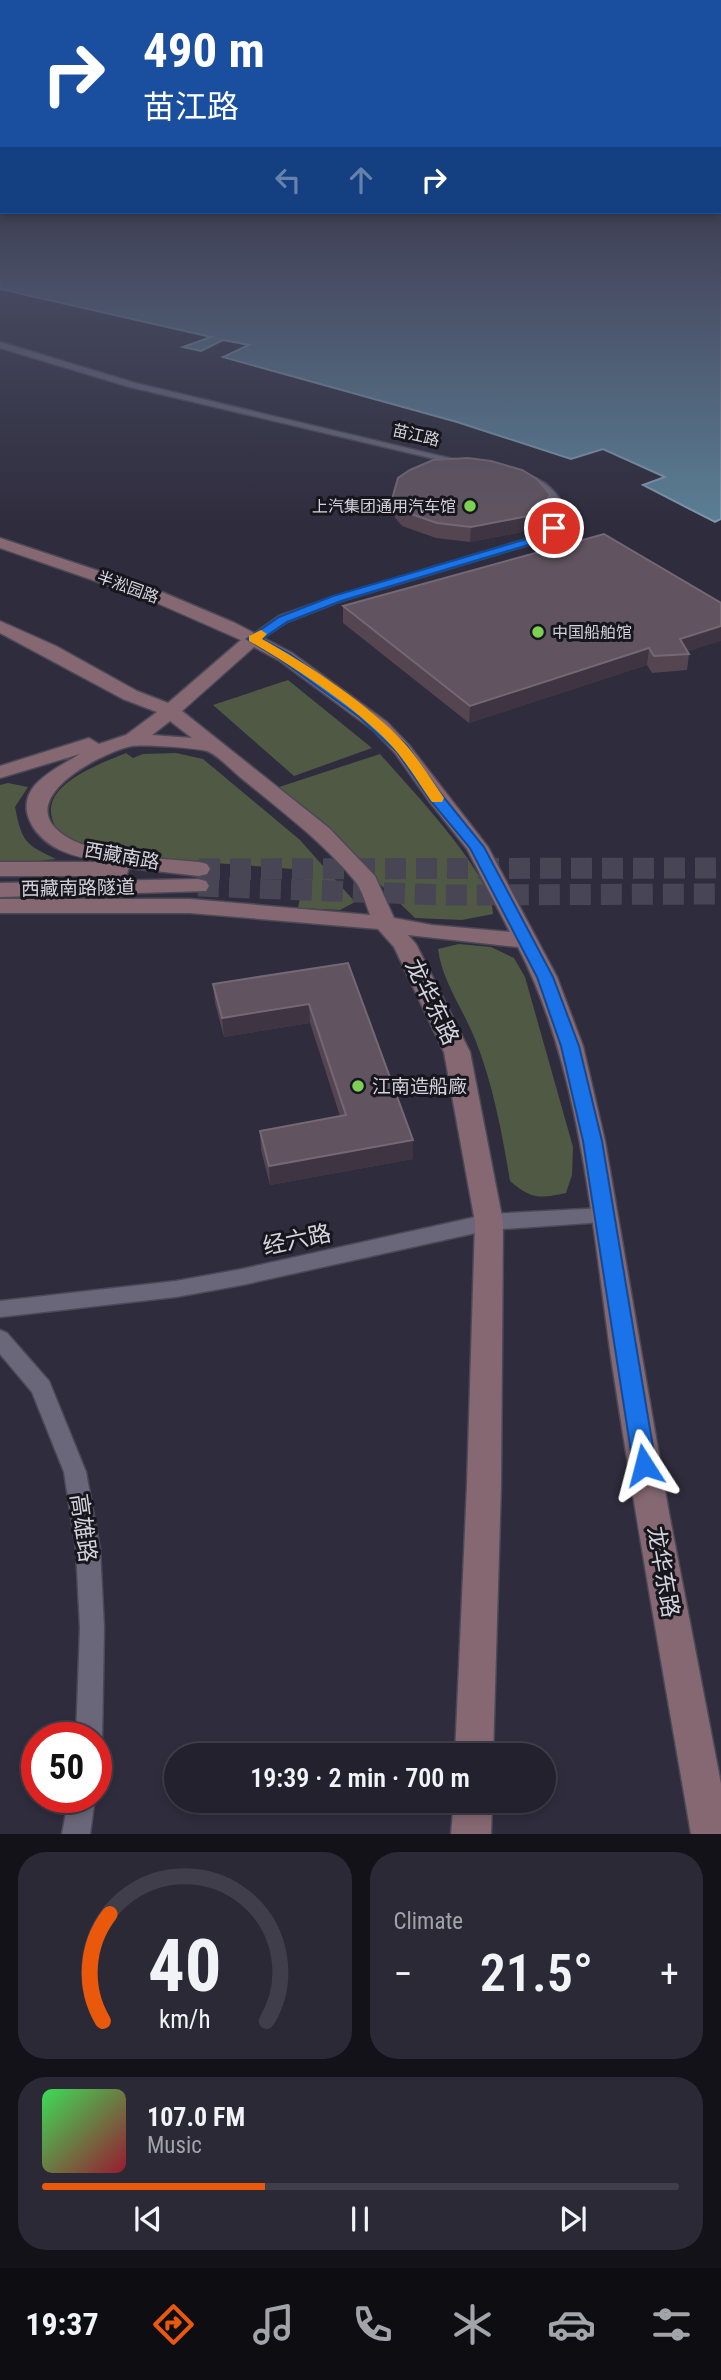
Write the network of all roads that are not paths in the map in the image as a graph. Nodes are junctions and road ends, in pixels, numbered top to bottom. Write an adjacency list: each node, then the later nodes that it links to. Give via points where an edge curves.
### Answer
1 (31, 356): 2 (street, 苗江路, via 132,385)
2 (475, 465)
3 (515, 474): 6 (street, via 550,490 562,517 554,528 534,540 337,599 283,620)
4 (0, 543): 6 (main road, 半淞园路, via 156,596)
5 (0, 626): 7 (main road, via 130,695)
6 (253, 639): 7 (main road, 西藏南路); 15 (main road, 龙华东路, via 354,706 402,749 477,847)
7 (169, 710): 8 (main road, 西藏南路); 9 (main road, 龙华东路); 10 (main road, 西藏南路, via 66,753)
8 (133, 739): 9 (main road); 12 (main road, 西藏南路, via 105,748 61,774 43,789 37,815 45,830 68,846)
9 (214, 747): 14 (main road, 龙华东路, via 321,833 367,881)
10 (0, 772)
11 (0, 869): 12 (main road, 西藏南路)
12 (199, 877): 13 (main road, 西藏南路隧道)
13 (1, 902): 14 (main road, via 191,906)
14 (384, 923): 15 (main road); 17 (main road, 龙华东路, via 404,944 457,1052)
15 (527, 941): 16 (main road, 龙华东路, via 570,1046)
16 (603, 1215): 17 (street, 经六路); 26 (main road, 龙华东路)
17 (489, 1222): 18 (street, 经六路, via 242,1277); 21 (main road, 龙华东路)
18 (0, 1309)
19 (0, 1339): 20 (street, 高雄路, via 41,1387 75,1472 88,1549)
20 (89, 1722)
21 (474, 1743)
22 (79, 1813): 24 (street)
23 (472, 1813): 25 (main road)
24 (76, 1834)
25 (471, 1834)
26 (712, 1834)

